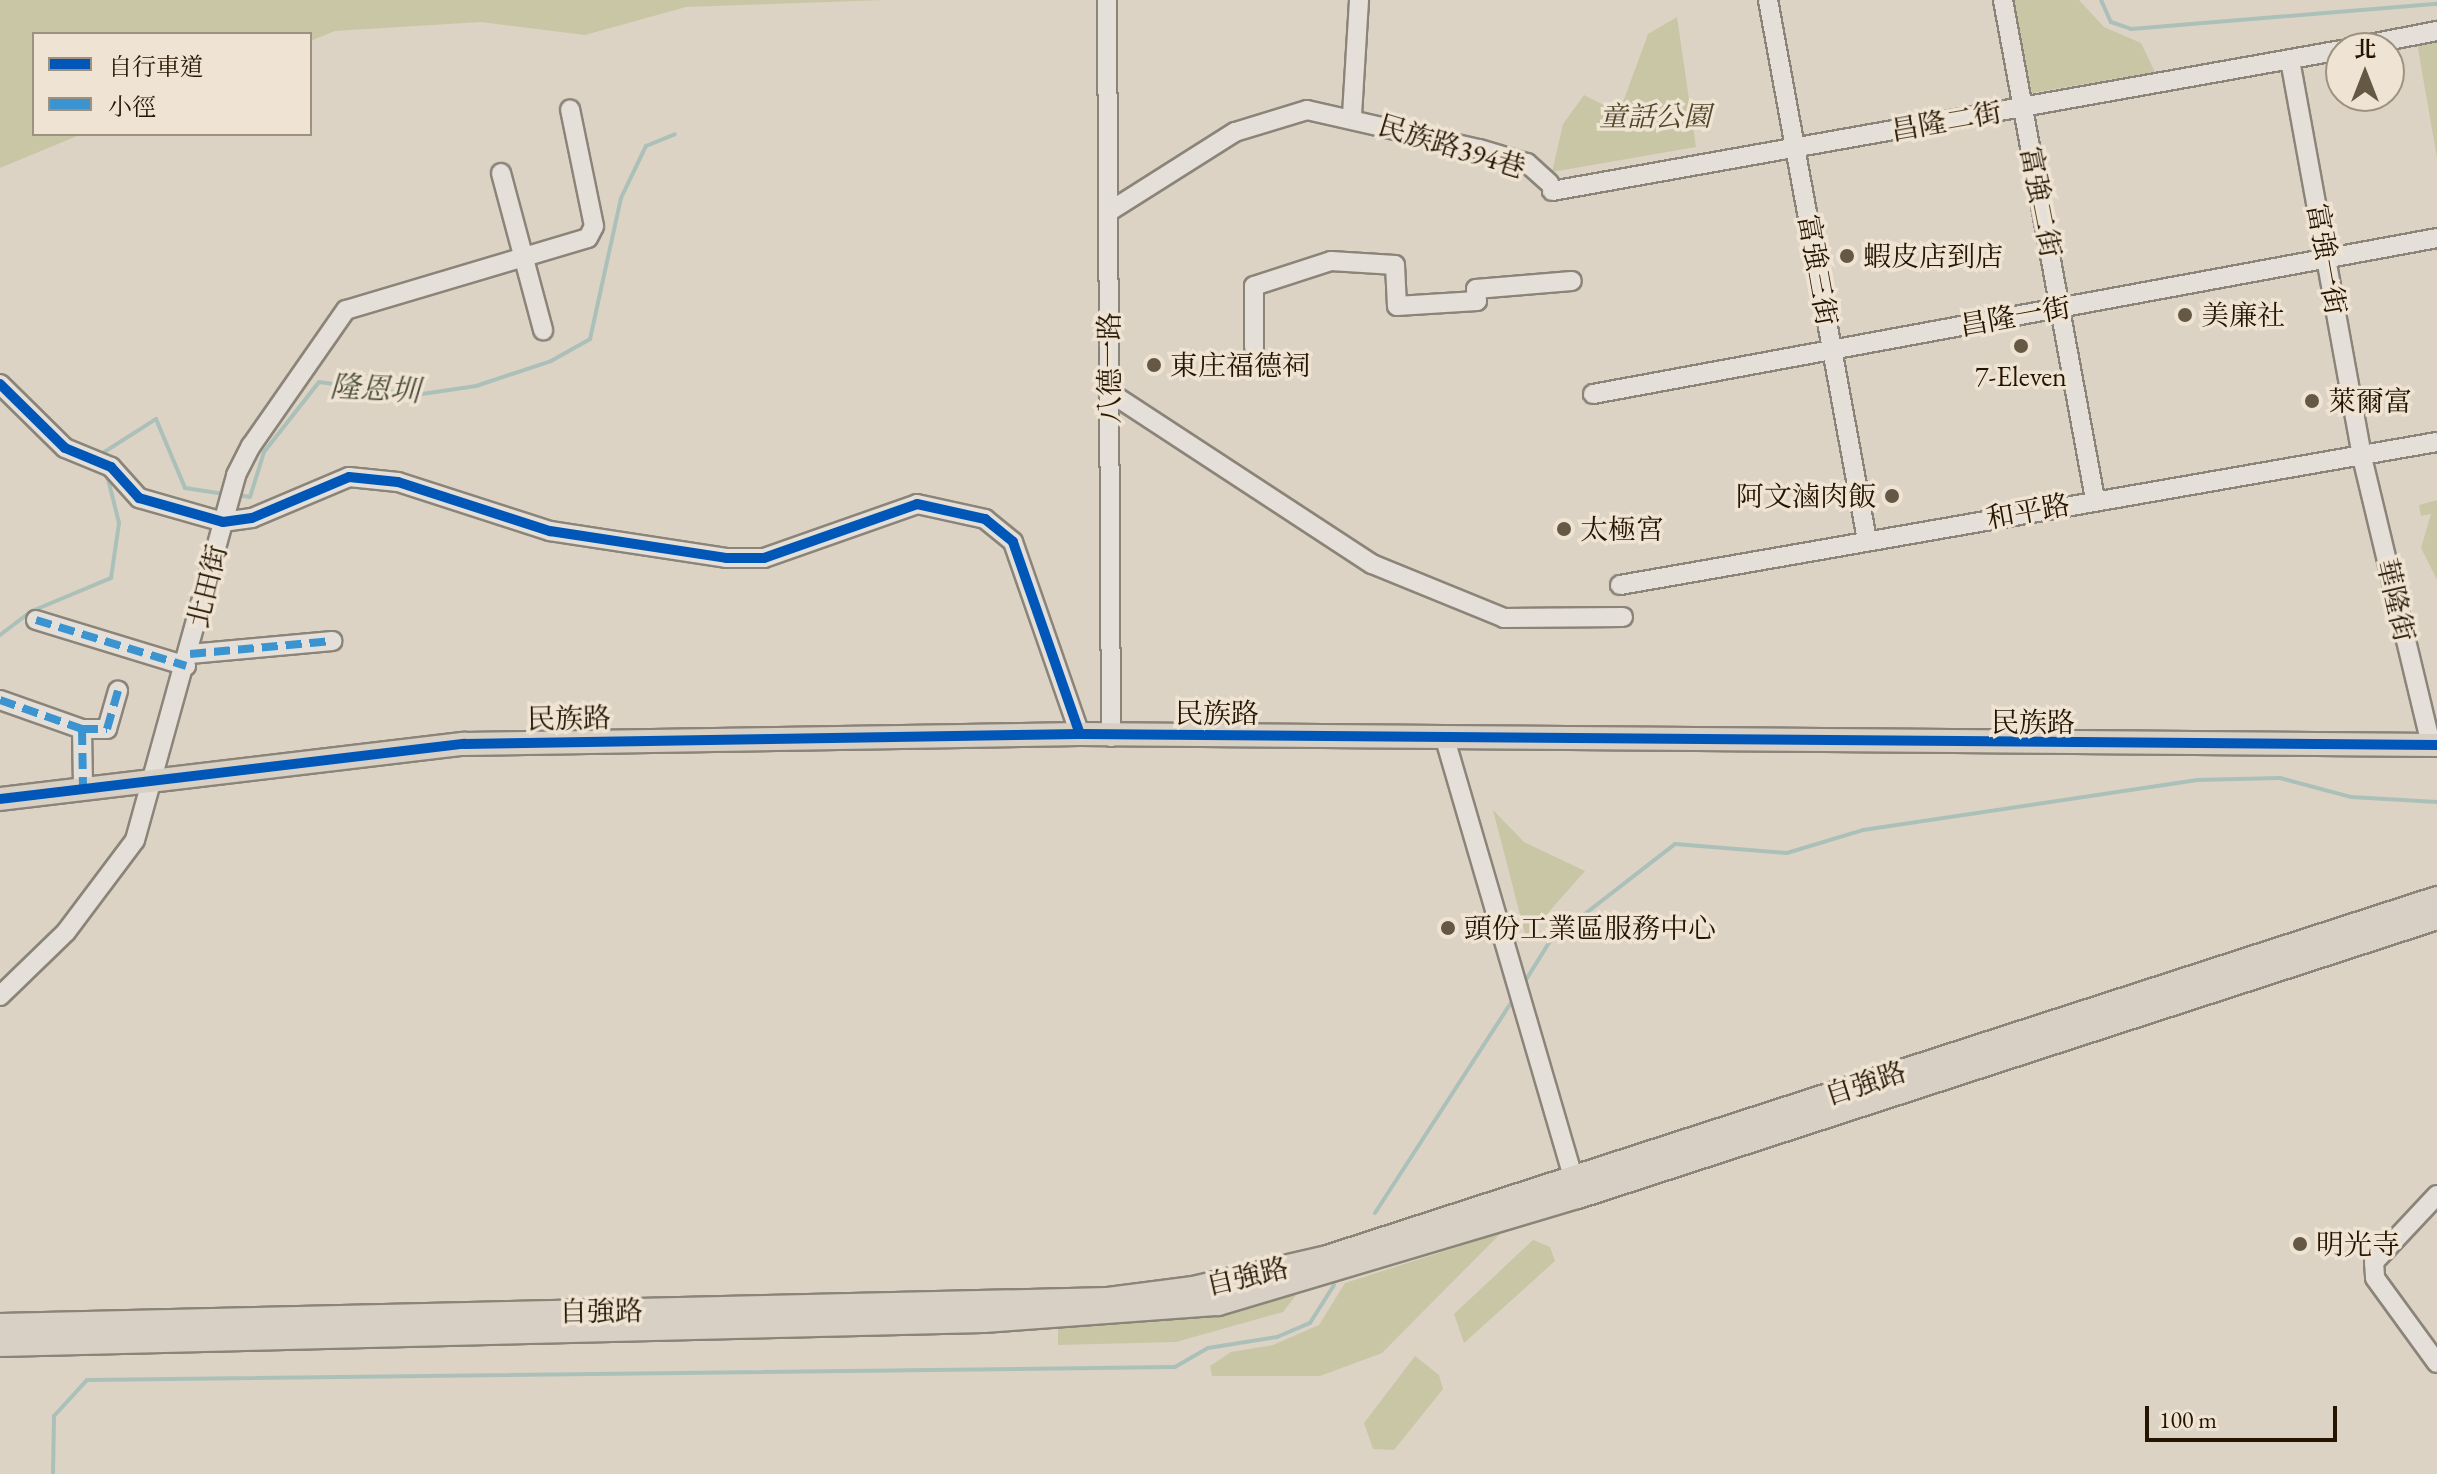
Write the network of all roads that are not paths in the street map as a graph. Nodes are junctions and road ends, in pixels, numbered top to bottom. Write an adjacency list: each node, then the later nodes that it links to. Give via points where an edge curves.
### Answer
1 (1107, 0): 15 (street, 八德一路)
2 (1359, 0): 11 (street)
3 (1768, 0): 12 (street, 富強三街)
4 (2003, 0): 9 (street, 富強二街)
5 (2437, 31): 6 (street)
6 (2405, 37)
7 (2325, 53): 8 (street, 昌隆二街)
8 (2290, 60): 9 (street, 昌隆二街); 18 (street, 富強一街)
9 (2022, 107): 12 (street, 昌隆二街); 20 (street, 富強二街)
10 (570, 109): 17 (street, 北田街, via 594,226 588,238)
11 (1352, 115): 14 (street, 民族路394巷, via 1527,163); 15 (street, 民族路394巷, via 1307,110 1235,132)
12 (1795, 148): 14 (street, 昌隆二街); 23 (street, 富強三街)
13 (501, 173): 17 (street)
14 (1550, 187)
15 (1110, 211): 25 (street, 八德一路)
16 (2437, 238): 18 (street, 昌隆一街)
17 (521, 254): 21 (street); 30 (street, 北田街, via 346,310 251,446)
18 (2327, 258): 20 (street, 昌隆一街); 28 (street, 富強一街)
19 (1572, 281): 22 (street, via 1476,289 1477,301 1397,306 1395,265 1331,261 1254,286)
20 (2061, 308): 23 (street, 昌隆一街); 29 (street, 富強二街)
21 (543, 330)
22 (1254, 347)
23 (1832, 350): 26 (street, 昌隆一街); 31 (street, 富強三街)
24 (0, 384): 30 (street, via 65,448 111,467 139,498)
25 (1109, 392): 33 (street, via 1372,564 1504,618); 41 (street, 八德一路)
26 (1593, 394)
27 (2437, 442): 28 (street, 和平路)
28 (2362, 457): 29 (street, 和平路); 43 (street, 華隆街)
29 (2095, 499): 31 (street, 和平路)
30 (223, 522): 36 (street, 北田街); 40 (street, via 252,518 349,477 398,482 550,531 726,558 764,558 917,504 985,519 1013,542)
31 (1867, 540): 32 (street, 和平路)
32 (1620, 585)
33 (1623, 617)
34 (36, 620): 36 (street)
35 (332, 641): 36 (street)
36 (188, 660): 44 (street, 北田街)
37 (118, 691): 39 (street, via 107,729)
38 (0, 700): 39 (street)
39 (82, 729): 45 (street)
40 (1080, 734): 41 (main road, 民族路); 44 (main road, 民族路, via 464,744)
41 (1111, 737): 42 (main road, 民族路)
42 (1445, 739): 43 (main road, 民族路); 51 (street)
43 (2434, 744)
44 (155, 780): 45 (main road, 民族路); 50 (street, 北田街, via 135,840 66,932)
45 (83, 789): 46 (main road, 民族路)
46 (0, 799)
47 (2437, 898): 49 (main road, 自強路)
48 (2437, 918): 49 (main road, 自強路)
49 (2211, 981): 51 (main road, 自強路)
50 (0, 996)
51 (1576, 1187): 53 (main road, 自強路, via 1260,1275 1108,1299); 54 (main road, 自強路, via 1295,1285 1154,1313)
52 (2437, 1195): 55 (street, via 2381,1248 2375,1278)
53 (0, 1325)
54 (0, 1345)
55 (2437, 1363)

